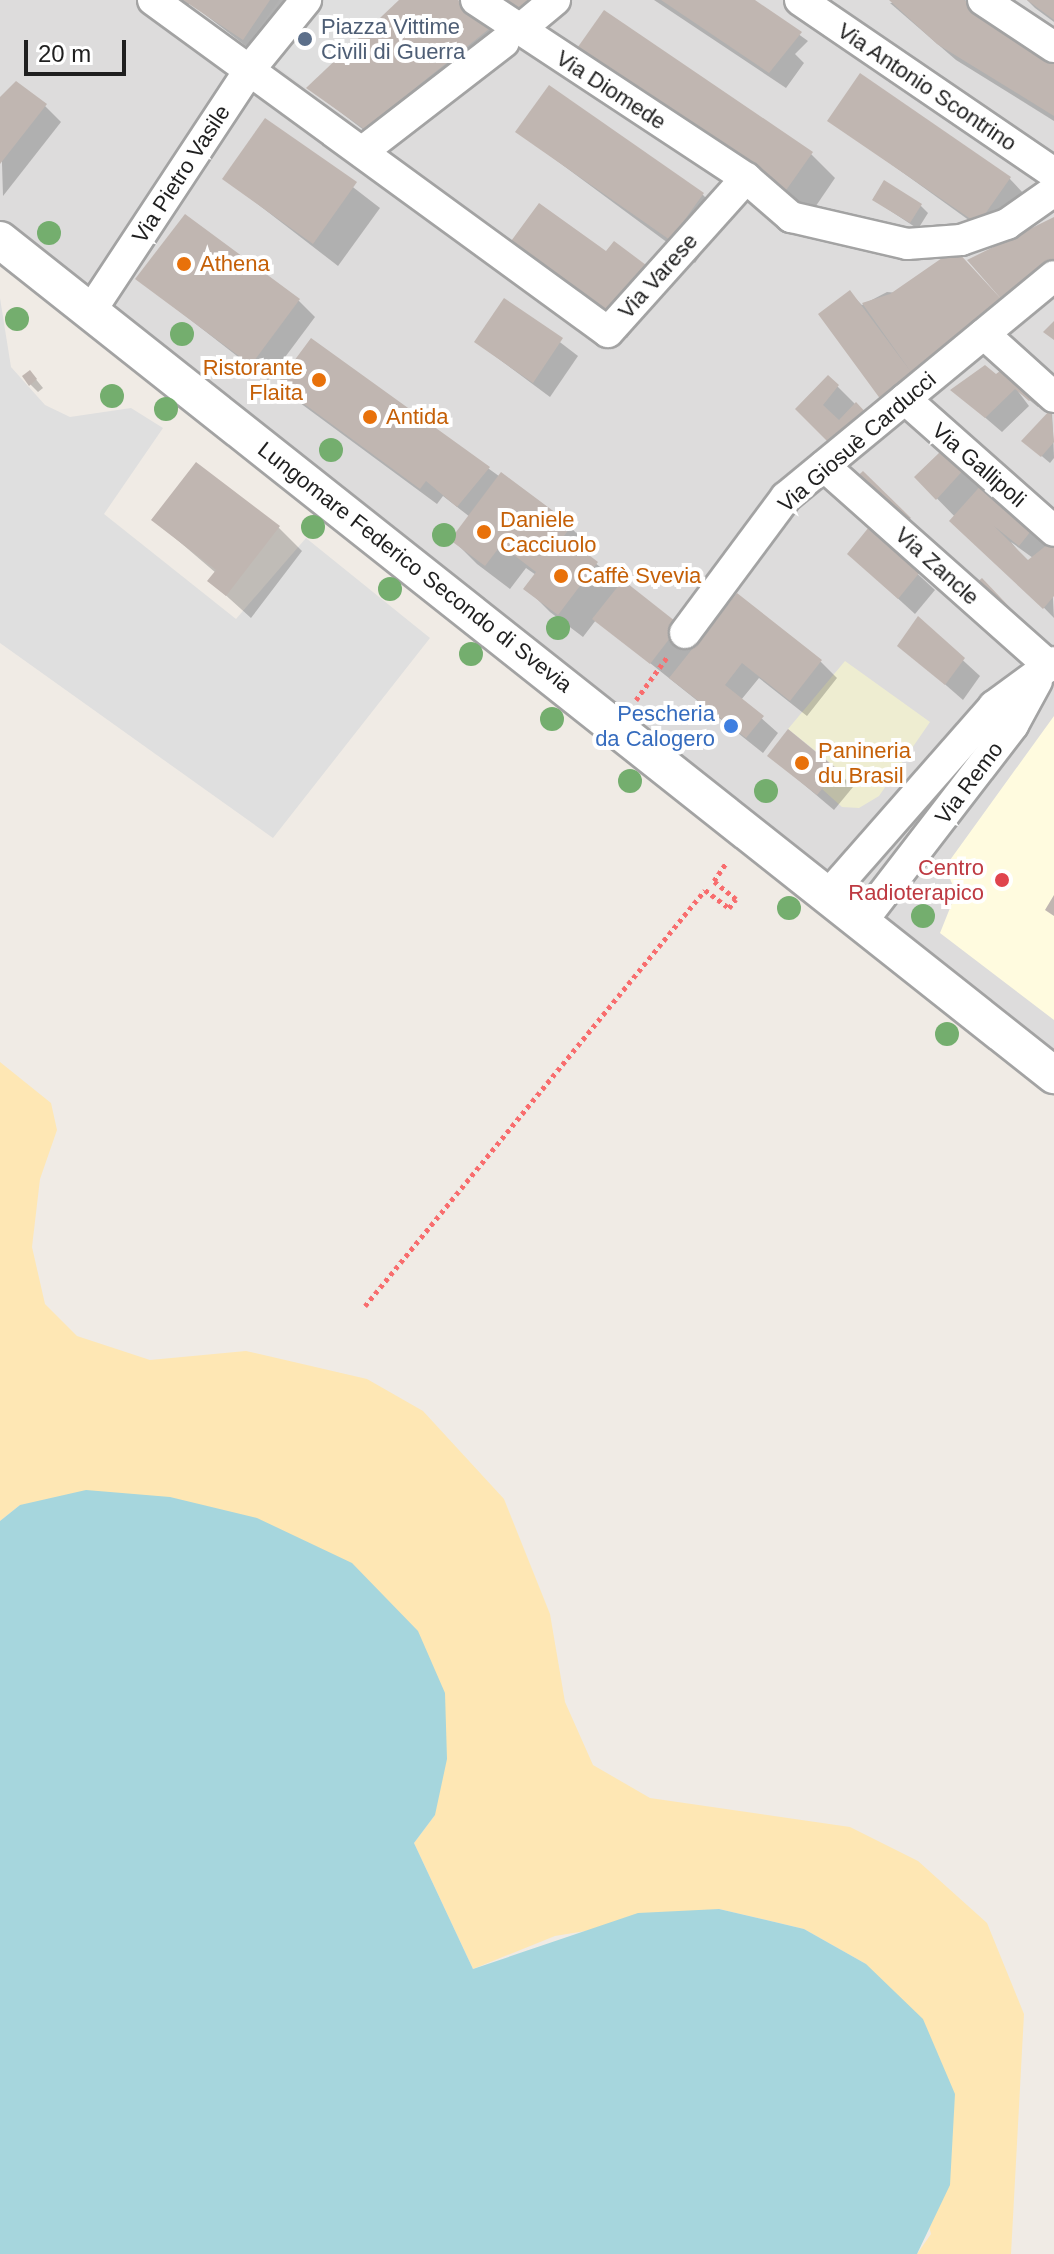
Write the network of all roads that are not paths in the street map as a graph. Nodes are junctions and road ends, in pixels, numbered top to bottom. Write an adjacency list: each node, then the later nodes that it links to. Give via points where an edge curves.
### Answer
1 (306, 0): 9 (street, Via Pietro Vasile)
2 (476, 0): 7 (street, Via Diomede)
3 (555, 0): 7 (street)
4 (800, 0): 11 (street, Via Antonio Scontrino)
5 (983, 0): 8 (street)
6 (164, 3): 9 (street, Via Varese)
7 (512, 36): 10 (street); 12 (street, Via Diomede)
8 (1054, 47)
9 (250, 69): 10 (street, Via Varese); 16 (street, Via Pietro Vasile)
10 (363, 151): 12 (street, Via Varese, via 608,332)
11 (1054, 173)
12 (746, 178): 13 (street, via 791,217 907,244 961,240 1007,224)
13 (1054, 191)
14 (0, 240): 16 (street, Lungomare Federico Secondo di Svevia)
15 (1054, 276): 17 (street, Via Giosuè Carducci)
16 (90, 312): 24 (street, Lungomare Federico Secondo di Svevia)
17 (984, 334): 18 (street); 19 (street, Via Giosuè Carducci)
18 (1054, 397)
19 (905, 399): 20 (street, Via Giosuè Carducci); 21 (street, Via Gallipoli)
20 (824, 466): 22 (street, Via Giosuè Carducci, via 786,497); 23 (street, Via Zancle)
21 (1054, 531)
22 (685, 633)
23 (1047, 669): 24 (street, Via Remo, via 994,706); 25 (street, Via Remo, via 1013,725)
24 (830, 893): 25 (street, Lungomare Federico Secondo di Svevia)
25 (863, 920): 26 (street, Lungomare Federico Secondo di Svevia)
26 (1054, 1075)

